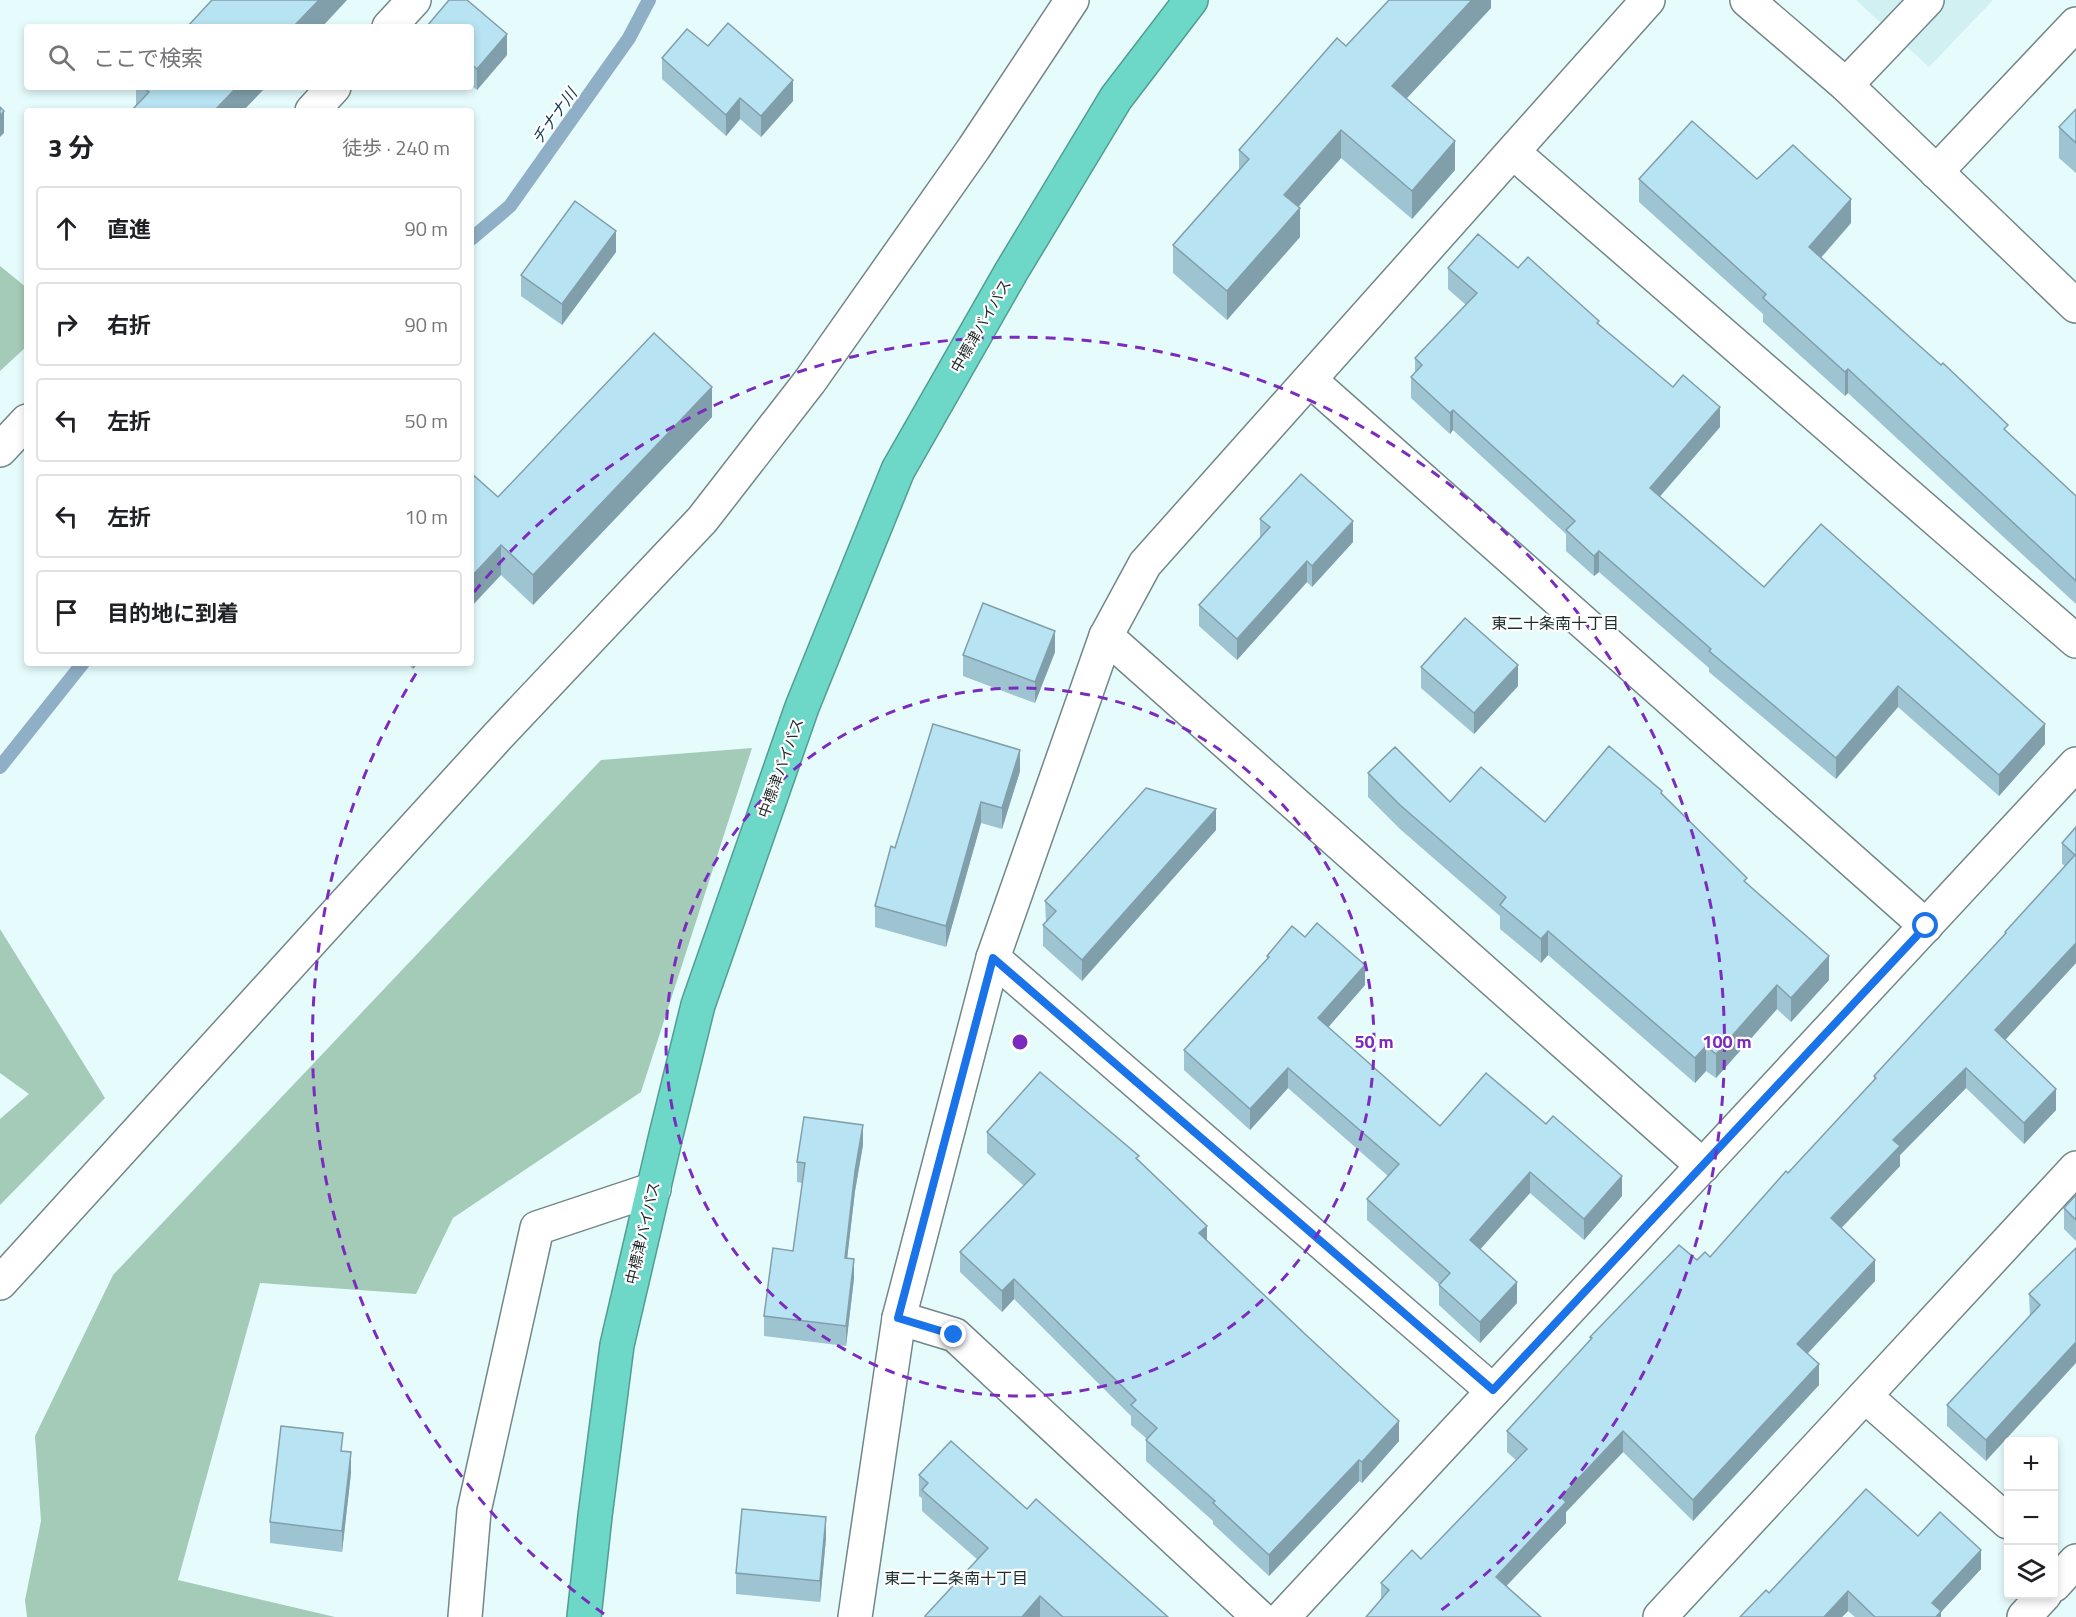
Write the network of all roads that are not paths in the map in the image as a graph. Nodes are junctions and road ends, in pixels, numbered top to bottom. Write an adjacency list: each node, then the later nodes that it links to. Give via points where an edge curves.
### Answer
1 (414, 0): 7 (street)
2 (1072, 0): 26 (street, via 974,148 810,381 702,520 497,737)
3 (1191, 0): 25 (highway, 中標津バイパス, via 1116,98 898,470 802,707 702,994)
4 (1648, 0): 12 (street)
5 (1747, 0): 9 (street)
6 (1927, 0): 9 (street)
7 (392, 24)
8 (2076, 24): 13 (street)
9 (1846, 85): 13 (street)
10 (331, 90): 11 (street)
11 (315, 108)
12 (1513, 152): 15 (street); 19 (street)
13 (1936, 172): 14 (street)
14 (2075, 303)
15 (1310, 380): 18 (street, via 1145,564); 21 (street)
16 (24, 424): 17 (street)
17 (0, 450)
18 (1106, 636): 22 (street); 23 (street)
19 (2076, 641)
20 (2076, 764): 21 (street)
21 (1926, 926): 23 (street)
22 (993, 958): 27 (street); 28 (street)
23 (1703, 1166): 28 (street)
24 (2076, 1168): 29 (street)
25 (654, 1189): 32 (street, via 537,1228 474,1511); 33 (highway, 中標津バイパス, via 617,1345)
26 (0, 1283)
27 (898, 1318): 34 (street); 35 (street, via 954,1335)
28 (1493, 1390): 36 (street)
29 (1865, 1396): 30 (street); 37 (street)
30 (2004, 1518)
31 (2059, 1575): 38 (street)
32 (465, 1617)
33 (584, 1617)
34 (855, 1617)
35 (1258, 1617)
36 (1283, 1617)
37 (1660, 1617)
38 (2024, 1617)

